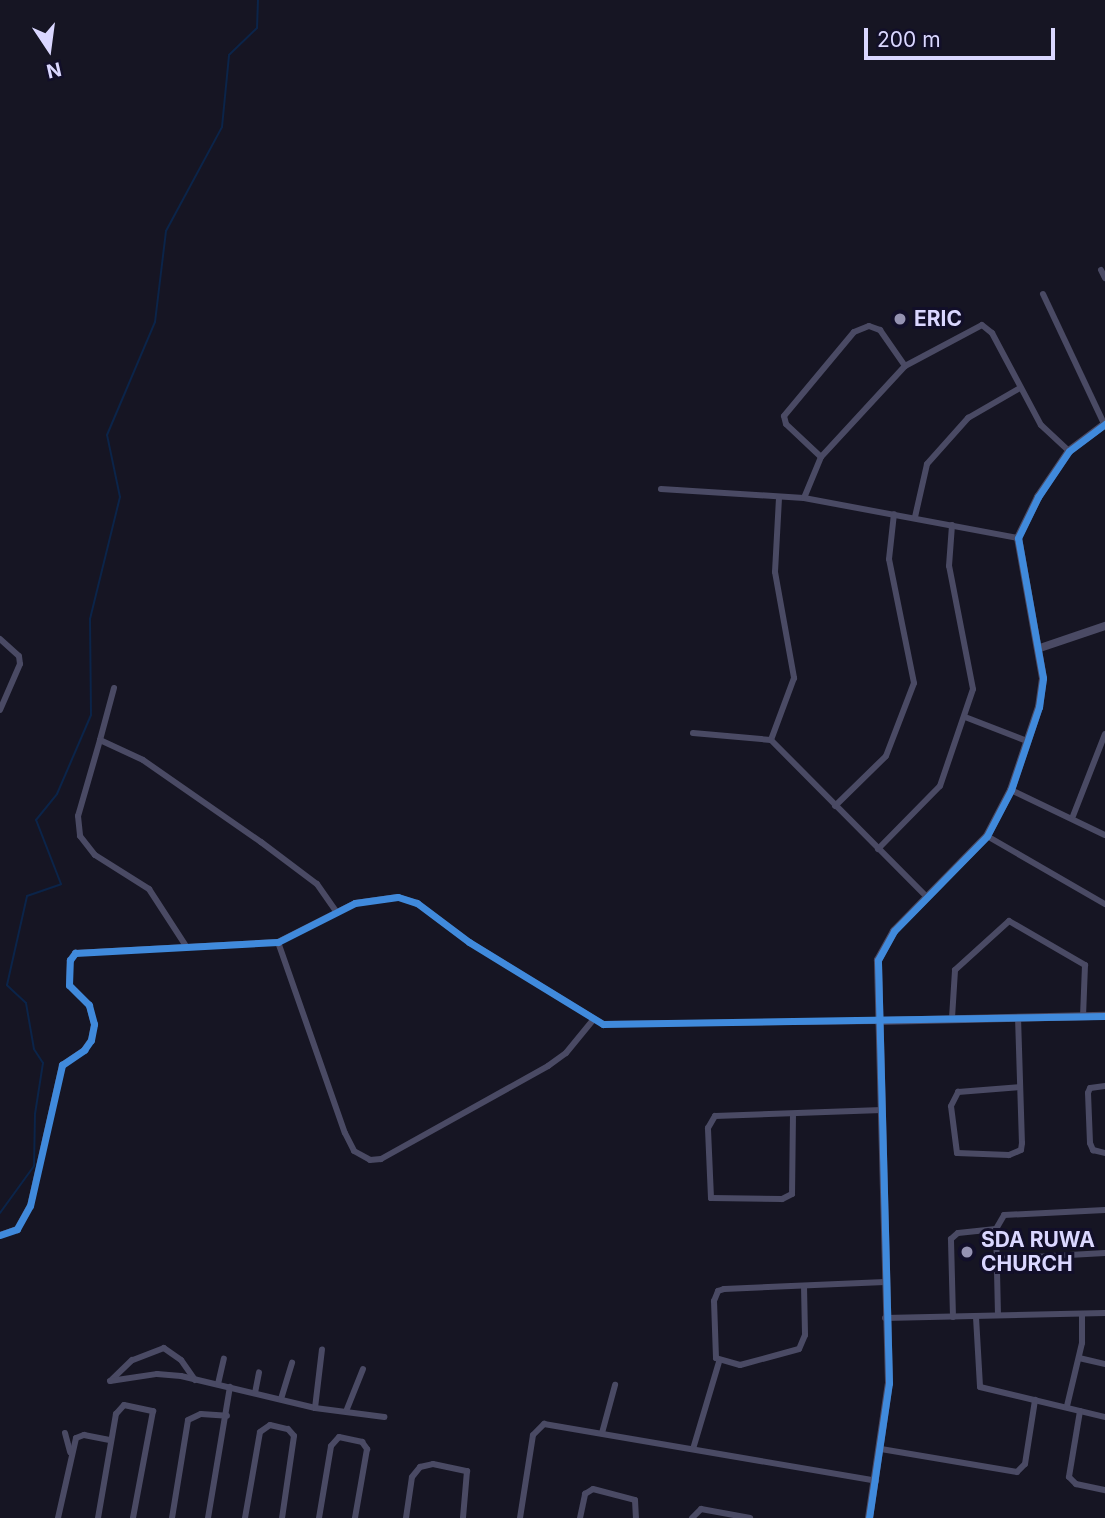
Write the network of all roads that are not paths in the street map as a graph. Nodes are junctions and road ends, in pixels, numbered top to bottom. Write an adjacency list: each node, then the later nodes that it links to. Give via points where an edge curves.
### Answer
1 (1101, 270): 2 (street)
2 (1105, 278)
3 (1043, 294): 6 (street)
4 (905, 366): 5 (street, via 982,325 992,333); 8 (street); 8 (street, via 880,330 869,326 854,332 784,416 786,424)
5 (1020, 388): 7 (street, via 1041,425); 13 (street, via 968,418 927,464)
6 (1105, 425): 7 (street)
7 (1069, 452): 15 (street, via 1038,497)
8 (821, 457): 11 (street)
9 (661, 489): 10 (street)
10 (779, 498): 11 (street); 25 (street, via 775,572 794,678)
11 (804, 498): 12 (street)
12 (894, 514): 13 (street); 28 (street, via 889,559 914,682 886,756)
13 (915, 517): 14 (street)
14 (952, 525): 15 (street); 21 (street, via 949,566 974,681)
15 (1018, 538): 18 (street)
16 (1105, 626): 18 (street)
17 (0, 639): 20 (street, via 19,656 20,664)
18 (1040, 649): 26 (street, via 1042,692)
19 (114, 688): 24 (street)
20 (0, 710)
21 (965, 718): 26 (street); 32 (street, via 940,786)
22 (694, 733): 25 (street)
23 (1105, 734): 29 (street)
24 (100, 740): 35 (street, via 142,760 261,842 317,884); 37 (street, via 78,816 80,836 96,855 149,889)
25 (771, 740): 28 (street)
26 (1027, 741): 27 (street)
27 (1011, 790): 29 (street); 31 (street)
28 (835, 806): 32 (street)
29 (1073, 816): 30 (street)
30 (1105, 835)
31 (987, 836): 33 (street); 34 (street)
32 (878, 849): 33 (street)
33 (927, 897): 43 (street, via 882,946 877,968)
34 (1105, 904)
35 (337, 914): 36 (street); 42 (street, via 374,898 417,903)
36 (278, 943): 37 (street); 42 (street, via 345,1133 354,1151 370,1160 381,1159 548,1066 566,1053)
37 (186, 946): 51 (street, via 75,953 70,960 69,985 89,1005 94,1024 91,1040 62,1065 30,1206 17,1229)
38 (1083, 1016): 39 (street); 40 (street); 41 (street, via 1085,965 1009,921 955,970)
39 (1105, 1016)
40 (1018, 1017): 41 (street); 45 (street)
41 (952, 1018): 43 (street)
42 (593, 1020): 43 (street, via 614,1026)
43 (878, 1021): 46 (street)
44 (1105, 1086): 48 (street, via 1090,1088 1088,1093 1090,1143 1093,1150)
45 (1020, 1087): 45 (street, via 1021,1150 1009,1155 957,1153 951,1106 958,1093)
46 (881, 1110): 47 (street); 54 (street)
47 (793, 1114): 47 (street, via 711,1119 711,1198 782,1199 792,1194)
48 (1105, 1153)
49 (1105, 1210): 50 (street, via 1013,1212 1004,1215)
50 (996, 1229): 53 (street); 59 (street, via 958,1233 951,1239)
51 (0, 1235)
52 (1105, 1253): 53 (street)
53 (996, 1259): 58 (street)
54 (885, 1282): 55 (street); 61 (street)
55 (804, 1286): 65 (street, via 805,1335 799,1349 740,1365); 65 (street, via 718,1291 714,1353)
56 (1105, 1313): 57 (street)
57 (1082, 1314): 58 (street); 63 (street)
58 (998, 1315): 60 (street)
59 (953, 1317): 60 (street); 61 (street)
60 (976, 1317): 76 (street, via 980,1387)
61 (885, 1318): 88 (street, via 888,1400)
62 (322, 1349): 78 (street)
63 (1079, 1358): 67 (street); 77 (street)
64 (224, 1359): 71 (street)
65 (719, 1362): 87 (street)
66 (292, 1363): 75 (street)
67 (1105, 1364)
68 (363, 1369): 79 (street)
69 (259, 1372): 74 (street)
70 (195, 1380): 70 (street, via 157,1374 110,1381 132,1360 164,1348 181,1360); 71 (street)
71 (218, 1384): 73 (street)
72 (615, 1385): 85 (street)
73 (230, 1387): 74 (street); 81 (street)
74 (255, 1393): 75 (street)
75 (281, 1399): 78 (street)
76 (1035, 1400): 77 (street); 88 (street, via 1025,1464 1017,1472)
77 (1067, 1406): 80 (street)
78 (315, 1408): 79 (street)
79 (347, 1409): 82 (street)
80 (1080, 1411): 83 (street); 91 (street, via 1069,1477 1076,1485)
81 (227, 1416): 96 (street, via 201,1414 188,1420); 97 (street)
82 (384, 1417)
83 (1105, 1417)
84 (65, 1433): 89 (street)
85 (602, 1433): 87 (street); 104 (street, via 550,1424 536,1429)
86 (110, 1440): 89 (street, via 79,1436); 94 (street); 95 (street, via 120,1407 153,1411)
87 (692, 1449): 90 (street)
88 (881, 1449): 90 (street)
89 (70, 1454): 93 (street)
90 (876, 1481): 109 (street)
91 (1105, 1490)
92 (282, 1517): 98 (street, via 294,1436 288,1429 270,1425 260,1432); 99 (street)
93 (58, 1518)
94 (98, 1518)
95 (133, 1518)
96 (172, 1518)
97 (208, 1518)
98 (245, 1518)
99 (293, 1518)
100 (319, 1518): 101 (street, via 331,1446 339,1437 362,1442 367,1449)
101 (355, 1518)
102 (406, 1518): 103 (street, via 415,1472 433,1464 467,1471)
103 (463, 1518)
104 (520, 1518)
105 (580, 1518): 106 (street, via 585,1494 593,1489 635,1500)
106 (636, 1518)
107 (692, 1518): 108 (street, via 701,1509)
108 (748, 1518)
109 (869, 1518)

